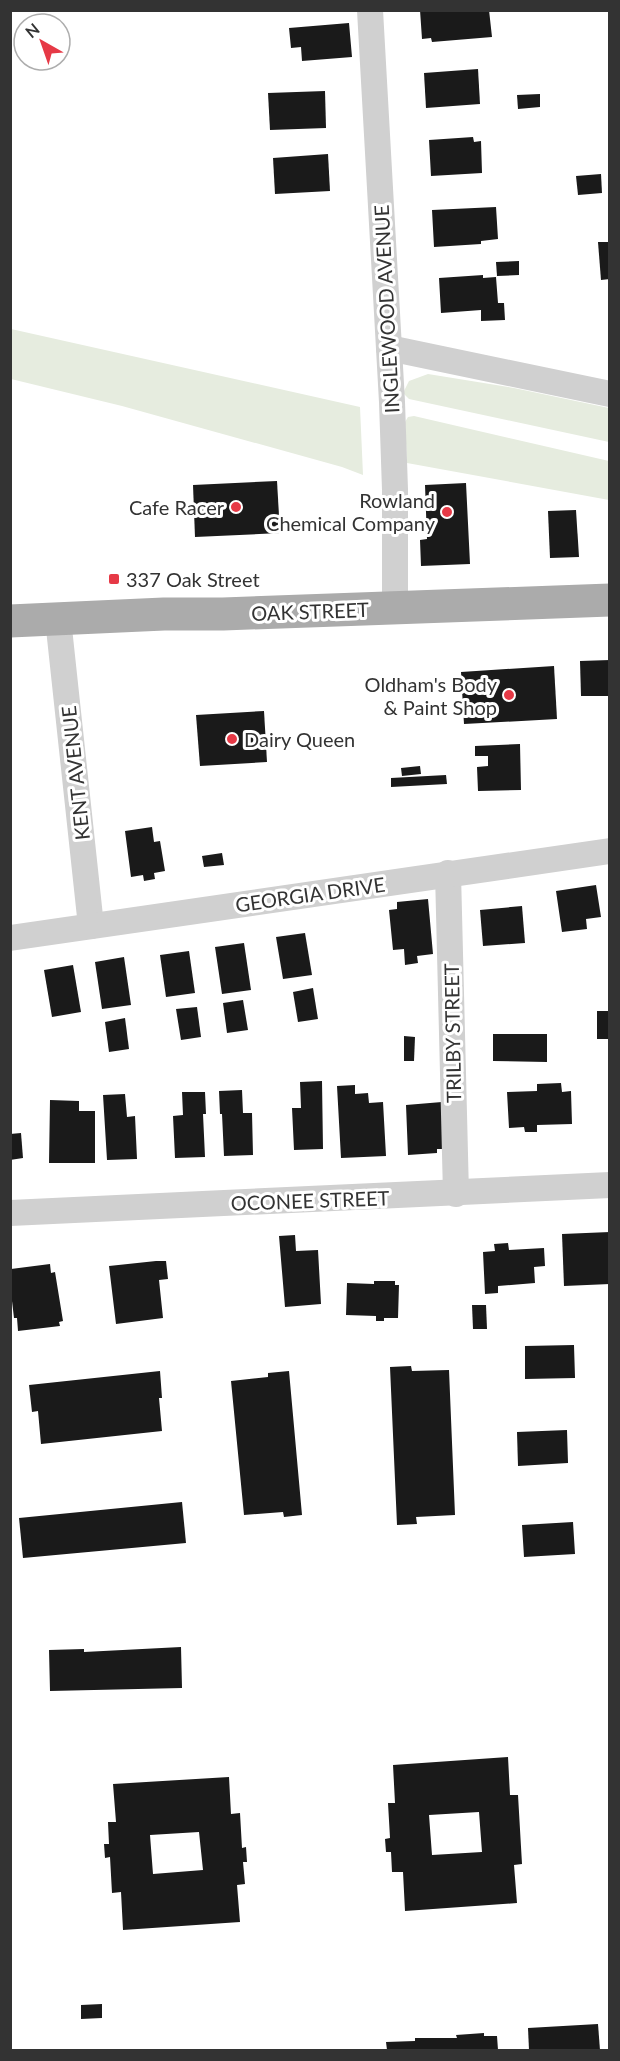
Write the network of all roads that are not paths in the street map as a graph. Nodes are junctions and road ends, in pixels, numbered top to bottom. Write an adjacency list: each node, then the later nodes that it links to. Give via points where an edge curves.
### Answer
1 (370, 10): 2 (street, INGLEWOOD AVENUE)
2 (389, 348): 3 (street); 5 (street, INGLEWOOD AVENUE, via 396,490)
3 (609, 394)
4 (609, 600): 5 (main road, OAK STREET)
5 (395, 608): 6 (main road, OAK STREET)
6 (58, 620): 7 (main road, OAK STREET); 10 (street, KENT AVENUE)
7 (10, 621)
8 (609, 850): 9 (street, GEORGIA DRIVE)
9 (448, 873): 10 (street, GEORGIA DRIVE); 13 (street, TRILBY STREET)
10 (91, 926): 11 (street, GEORGIA DRIVE)
11 (10, 938)
12 (609, 1185): 13 (street, OCONEE STREET)
13 (456, 1194): 14 (street, OCONEE STREET)
14 (10, 1213)

